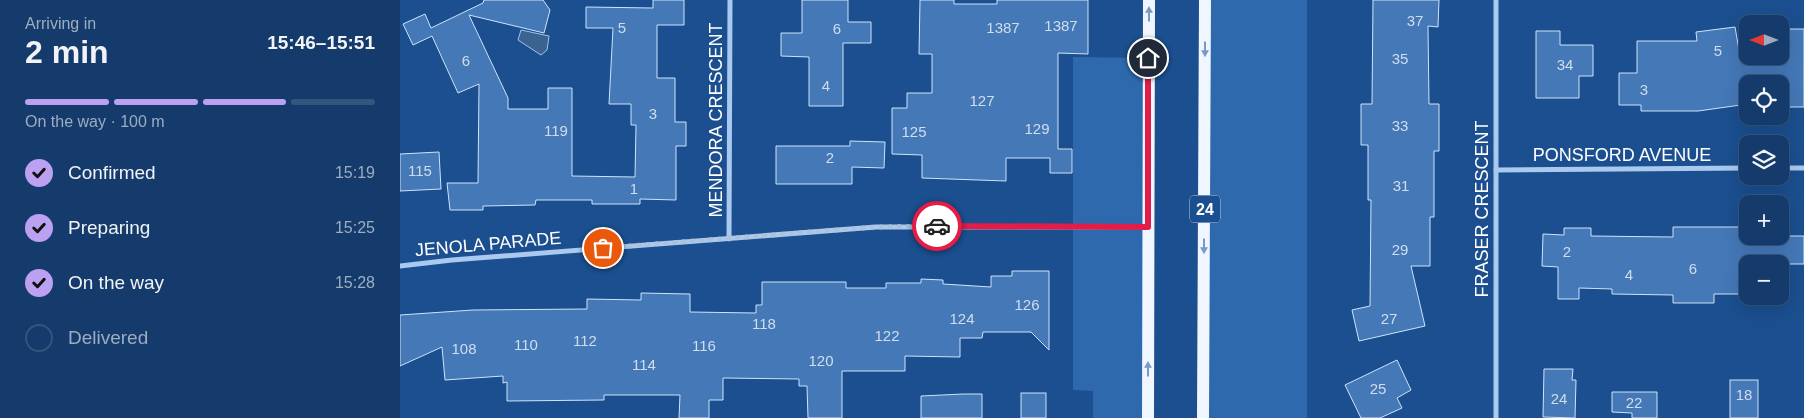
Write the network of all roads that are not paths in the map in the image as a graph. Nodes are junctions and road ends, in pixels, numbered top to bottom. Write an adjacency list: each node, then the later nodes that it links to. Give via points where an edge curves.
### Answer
1 (730, 0): 10 (street, MENDORA CRESCENT)
2 (1148, 0): 9 (main road, one-way to 2)
3 (1205, 0): 13 (main road, 24, one-way to 13)
4 (1496, 0): 8 (street, FRASER CRESCENT)
5 (1739, 168): 8 (street, PONSFORD AVENUE)
6 (1789, 168): 7 (street)
7 (1804, 168)
8 (1496, 170): 14 (street, FRASER CRESCENT)
9 (1148, 227): 10 (street, JENOLA PARADE, via 902,226); 12 (main road, one-way to 9)
10 (729, 239): 11 (street, JENOLA PARADE)
11 (400, 266)
12 (1148, 418)
13 (1203, 418)
14 (1496, 418)

